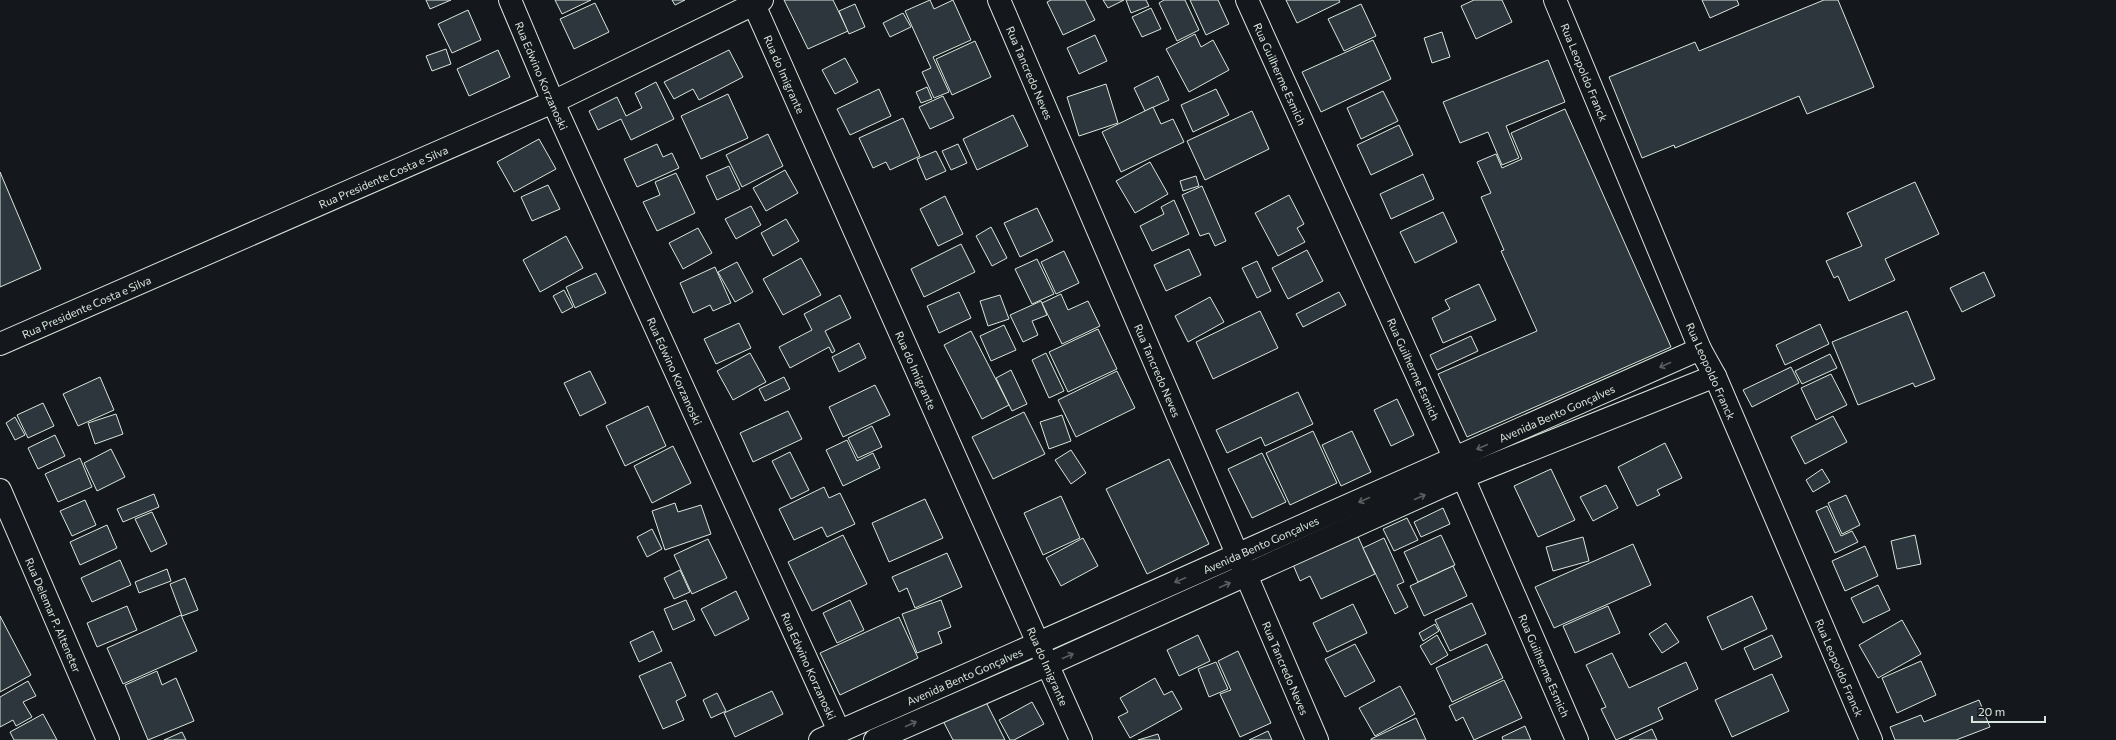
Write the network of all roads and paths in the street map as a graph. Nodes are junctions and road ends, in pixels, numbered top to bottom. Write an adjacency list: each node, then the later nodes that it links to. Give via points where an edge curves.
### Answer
1 (510, 0): 6 (street, Rua Edwino Korzanoski)
2 (999, 0): 12 (street, Rua Tancredo Neves)
3 (1246, 0): 10 (street, Rua Guilherme Esmich)
4 (1555, 0): 8 (street, Rua Leopoldo Franck)
5 (756, 1): 6 (street, Rua Presidente Costa e Silva); 14 (street, Rua do Imigrante)
6 (553, 102): 7 (street, Rua Presidente Costa e Silva); 16 (street, Rua Edwino Korzanoski)
7 (0, 344)
8 (1700, 349): 9 (street, Rua Leopoldo Franck); 10 (street, Avenida Bento Gonçalves, one-way to 10)
9 (1715, 376): 10 (street, Avenida Bento Gonçalves); 22 (street, Rua Leopoldo Franck)
10 (1458, 469): 12 (street, Avenida Bento Gonçalves, one-way to 12); 13 (street, Avenida Bento Gonçalves, one-way to 10); 21 (street, Rua Guilherme Esmich)
11 (0, 490): 17 (street, Rua Delemar P. Alteneter)
12 (1238, 556): 13 (street, Rua Tancredo Neves); 14 (street, Avenida Bento Gonçalves, one-way to 14)
13 (1245, 576): 15 (street, Avenida Bento Gonçalves, one-way to 13); 20 (street, Rua Tancredo Neves)
14 (1038, 642): 15 (street, Rua do Imigrante); 16 (street, Avenida Bento Gonçalves)
15 (1049, 664): 18 (street, Avenida Bento Gonçalves, one-way to 15); 19 (street, Rua do Imigrante)
16 (834, 737)
17 (108, 740)
18 (875, 740)
19 (1081, 740)
20 (1317, 740)
21 (1577, 740)
22 (1871, 740)

